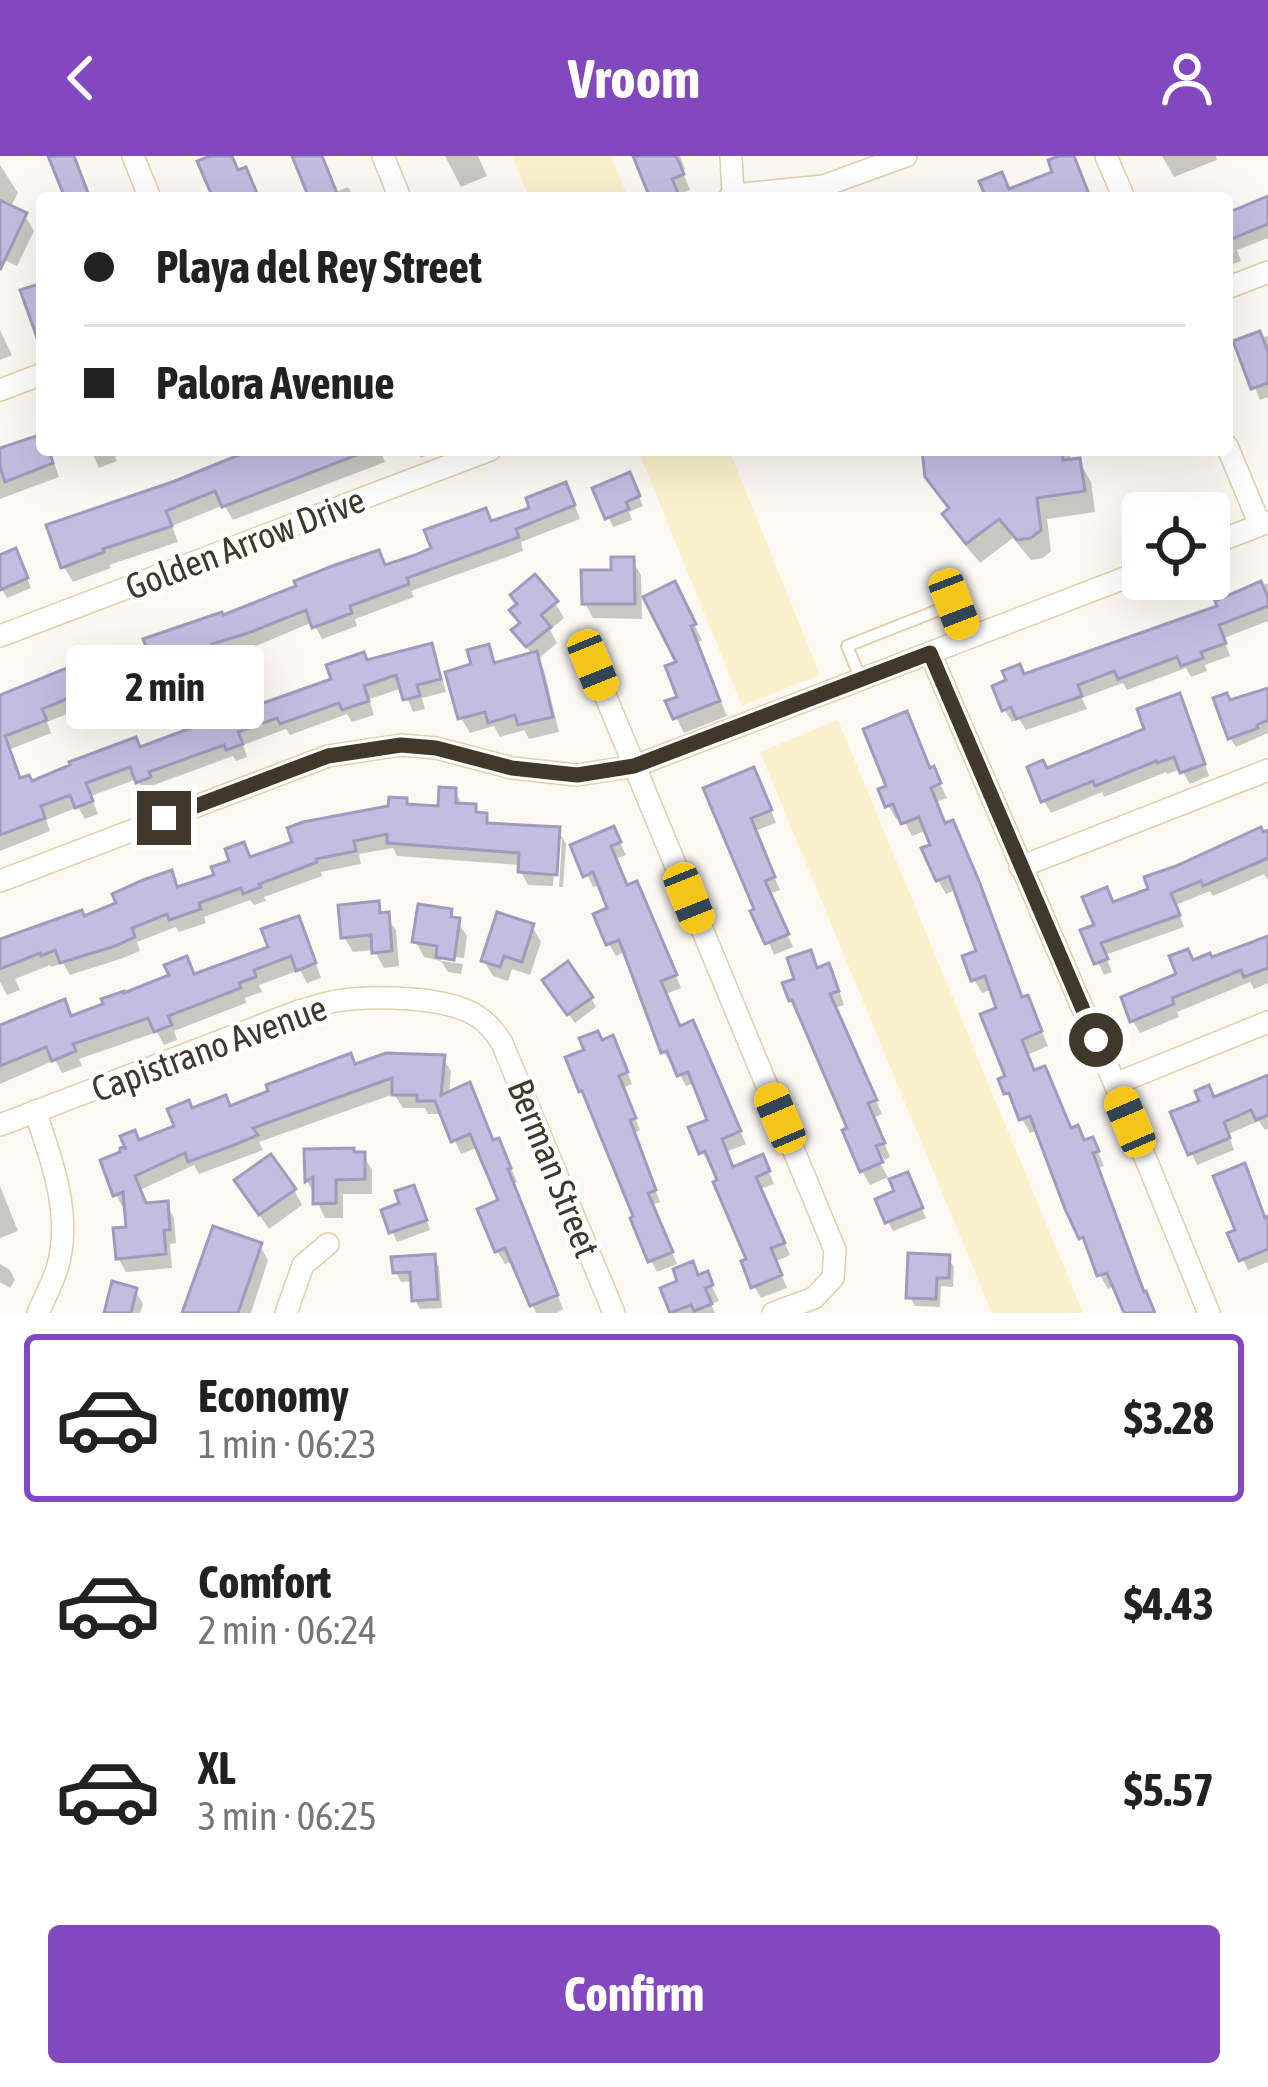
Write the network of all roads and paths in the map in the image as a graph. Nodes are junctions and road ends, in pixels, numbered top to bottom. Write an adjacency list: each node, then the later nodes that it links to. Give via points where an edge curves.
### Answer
1 (133, 156): 6 (street)
2 (383, 156): 7 (street)
3 (731, 156): 8 (street)
4 (906, 156): 9 (street, via 823,186)
5 (1106, 156): 10 (street)
6 (148, 192)
7 (398, 192)
8 (731, 192)
9 (768, 192)
10 (1121, 192)
11 (1268, 272): 12 (street)
12 (1233, 286)
13 (36, 376): 14 (street)
14 (0, 390)
15 (474, 456): 20 (street, Golden Arrow Drive)
16 (1232, 456): 17 (street)
17 (1264, 523): 18 (street)
18 (1230, 537)
19 (1122, 579): 21 (street)
20 (0, 636)
21 (968, 639): 22 (street); 24 (lane, via 954,604 934,611 847,646)
22 (930, 653): 24 (street); 27 (street)
23 (593, 665): 25 (street)
24 (861, 680): 25 (street)
25 (634, 766): 28 (street, via 577,775 401,745 328,756); 38 (street, via 835,1250 833,1278 814,1298)
26 (1268, 770): 27 (street)
27 (1020, 867): 31 (street)
28 (0, 881)
29 (1268, 1022): 31 (street)
30 (490, 1025): 32 (street, Capistrano Avenue, via 442,1004 337,1000); 37 (street, Berman Street)
31 (1114, 1084): 39 (street)
32 (35, 1111): 33 (street, Capistrano Avenue); 35 (street, via 56,1169 63,1234)
33 (0, 1125)
34 (328, 1244): 36 (street, via 303,1265)
35 (38, 1313)
36 (286, 1313)
37 (614, 1313)
38 (773, 1313)
39 (1209, 1313)

